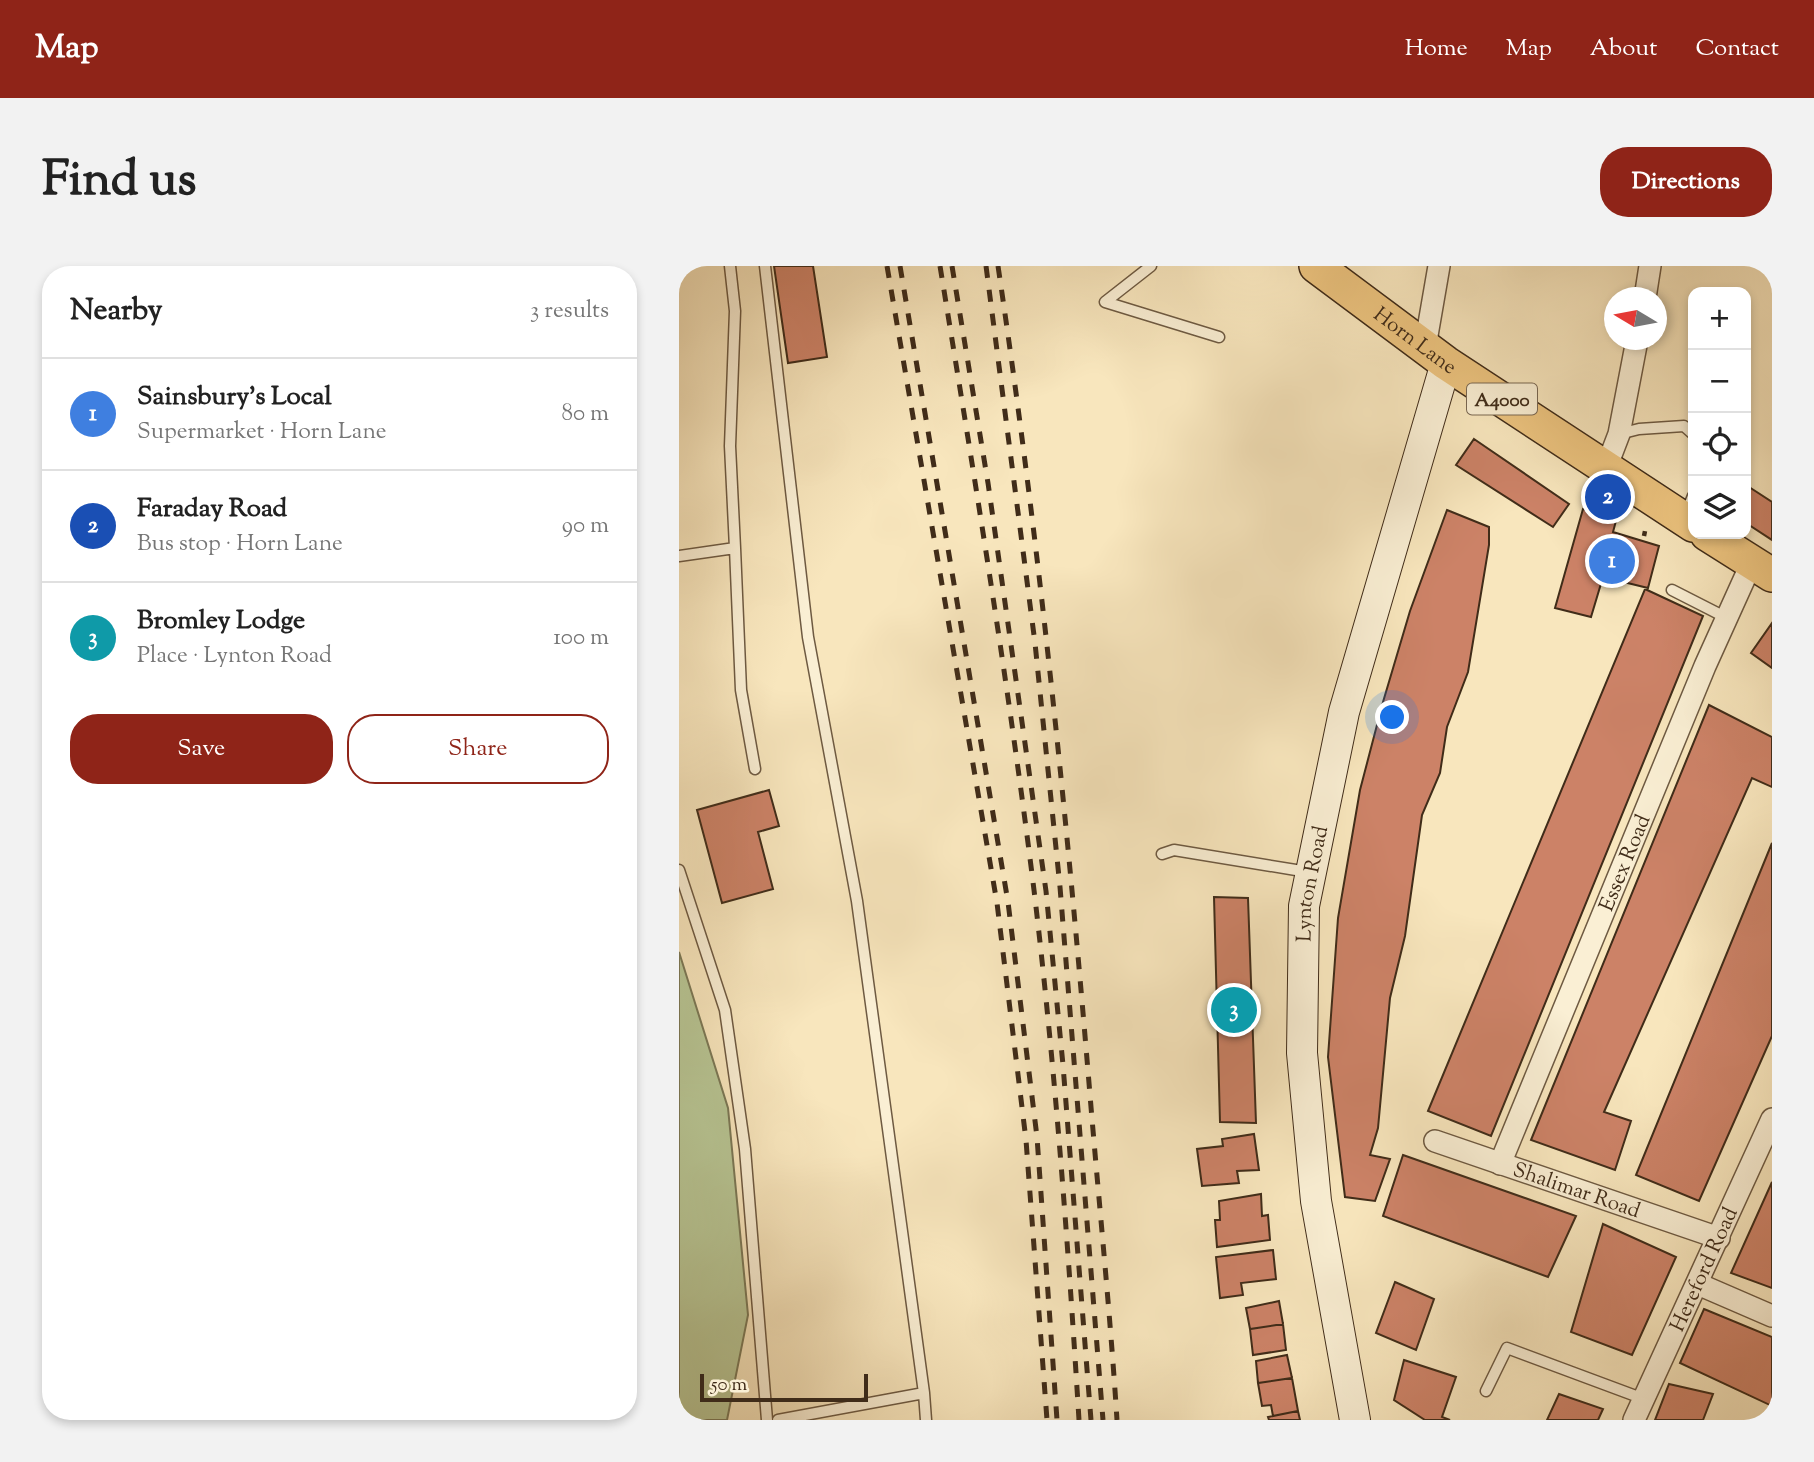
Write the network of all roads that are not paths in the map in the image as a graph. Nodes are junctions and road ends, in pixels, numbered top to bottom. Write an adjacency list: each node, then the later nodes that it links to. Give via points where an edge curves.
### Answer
1 (730, 266): 16 (lane, via 735,311 730,446)
2 (765, 266): 32 (lane, via 808,637 857,901)
3 (1151, 266): 8 (lane, via 1105,302)
4 (1316, 266): 10 (main road, Horn Lane / A4000)
5 (1439, 266): 10 (street)
6 (1650, 266): 7 (street)
7 (1646, 287)
8 (1219, 337)
9 (1635, 350): 12 (street)
10 (1435, 355): 13 (main road, Horn Lane / A4000); 24 (street, Lynton Road, via 1344,712)
11 (1688, 430): 12 (lane, via 1683,426)
12 (1619, 434): 13 (street)
13 (1607, 468): 14 (main road, Horn Lane / A4000)
14 (1688, 515)
15 (1722, 539): 18 (main road, Horn Lane / A4000)
16 (735, 548): 17 (lane); 21 (lane, via 741,690)
17 (679, 556)
18 (1762, 569): 20 (street, Essex Road)
19 (1672, 590): 20 (lane)
20 (1727, 618): 27 (street, Essex Road)
21 (755, 769)
22 (1162, 854): 24 (lane, via 1174,850)
23 (679, 870): 34 (lane, via 726,1010 745,1150)
24 (1311, 873): 37 (street, Lynton Road, via 1304,906 1302,1053 1316,1201)
25 (1772, 1119): 28 (street, Hereford Road)
26 (1435, 1141): 27 (street, Shalimar Road)
27 (1500, 1164): 28 (street, Shalimar Road)
28 (1719, 1238): 29 (street, Hereford Road)
29 (1698, 1284): 30 (street); 33 (street, Hereford Road)
30 (1772, 1316)
31 (1486, 1391): 33 (lane, via 1507,1348)
32 (924, 1393): 35 (lane); 36 (lane)
33 (1644, 1399): 38 (street, Hereford Road)
34 (767, 1420)
35 (778, 1420)
36 (926, 1420)
37 (1355, 1420)
38 (1633, 1420)

